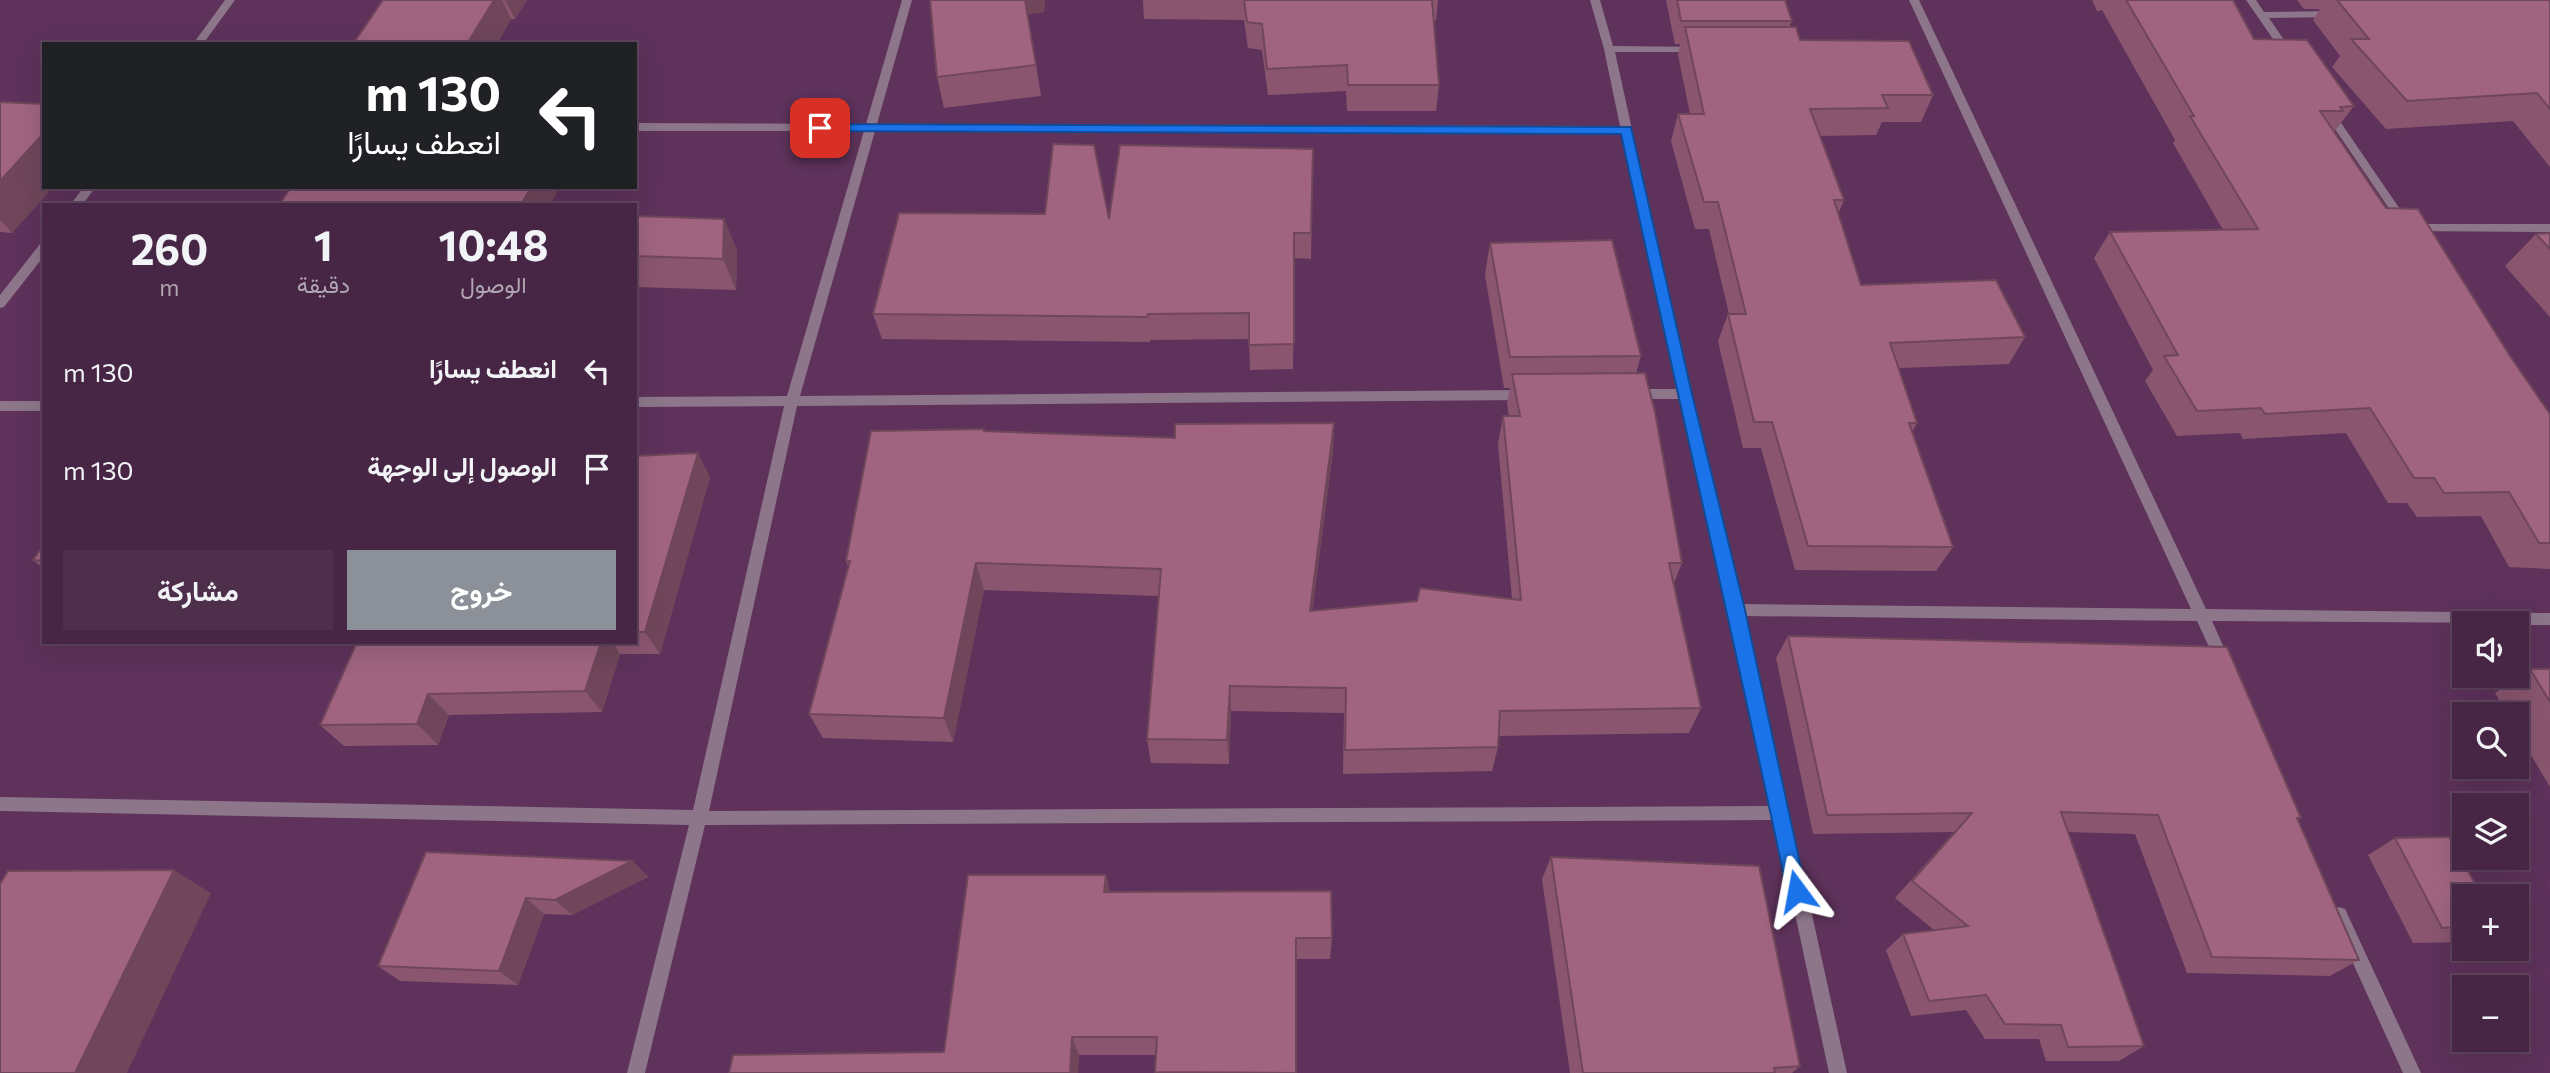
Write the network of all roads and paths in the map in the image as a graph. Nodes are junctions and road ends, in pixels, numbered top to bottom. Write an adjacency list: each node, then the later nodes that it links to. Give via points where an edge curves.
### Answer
1 (230, 0): 8 (street)
2 (907, 0): 14 (street)
3 (1595, 0): 9 (street)
4 (1914, 0): 31 (street)
5 (2251, 0): 7 (street)
6 (2344, 14): 7 (street)
7 (2261, 15): 11 (street)
8 (199, 42)
9 (1609, 49): 10 (street); 15 (street)
10 (1715, 49)
11 (2292, 60)
12 (2323, 104): 18 (street)
13 (637, 127): 14 (street)
14 (872, 128): 15 (street); 26 (street)
15 (1626, 130): 23 (street)
16 (88, 189): 17 (street)
17 (78, 203)
18 (2409, 228): 19 (street); 20 (street)
19 (2550, 228)
20 (2416, 239)
21 (42, 250): 22 (street)
22 (0, 304)
23 (1684, 394): 25 (street); 30 (street)
24 (1545, 395): 26 (street)
25 (1614, 395)
26 (792, 401): 27 (street); 36 (street)
27 (637, 402)
28 (0, 406): 29 (street)
29 (42, 406)
30 (1737, 610): 31 (street); 35 (street)
31 (2201, 614): 32 (street); 33 (street)
32 (2550, 619)
33 (2230, 676)
34 (0, 804): 36 (street)
35 (1779, 813): 36 (street); 39 (street)
36 (699, 818): 38 (street)
37 (2332, 900): 40 (street)
38 (636, 1073)
39 (1838, 1073)
40 (2412, 1073)

